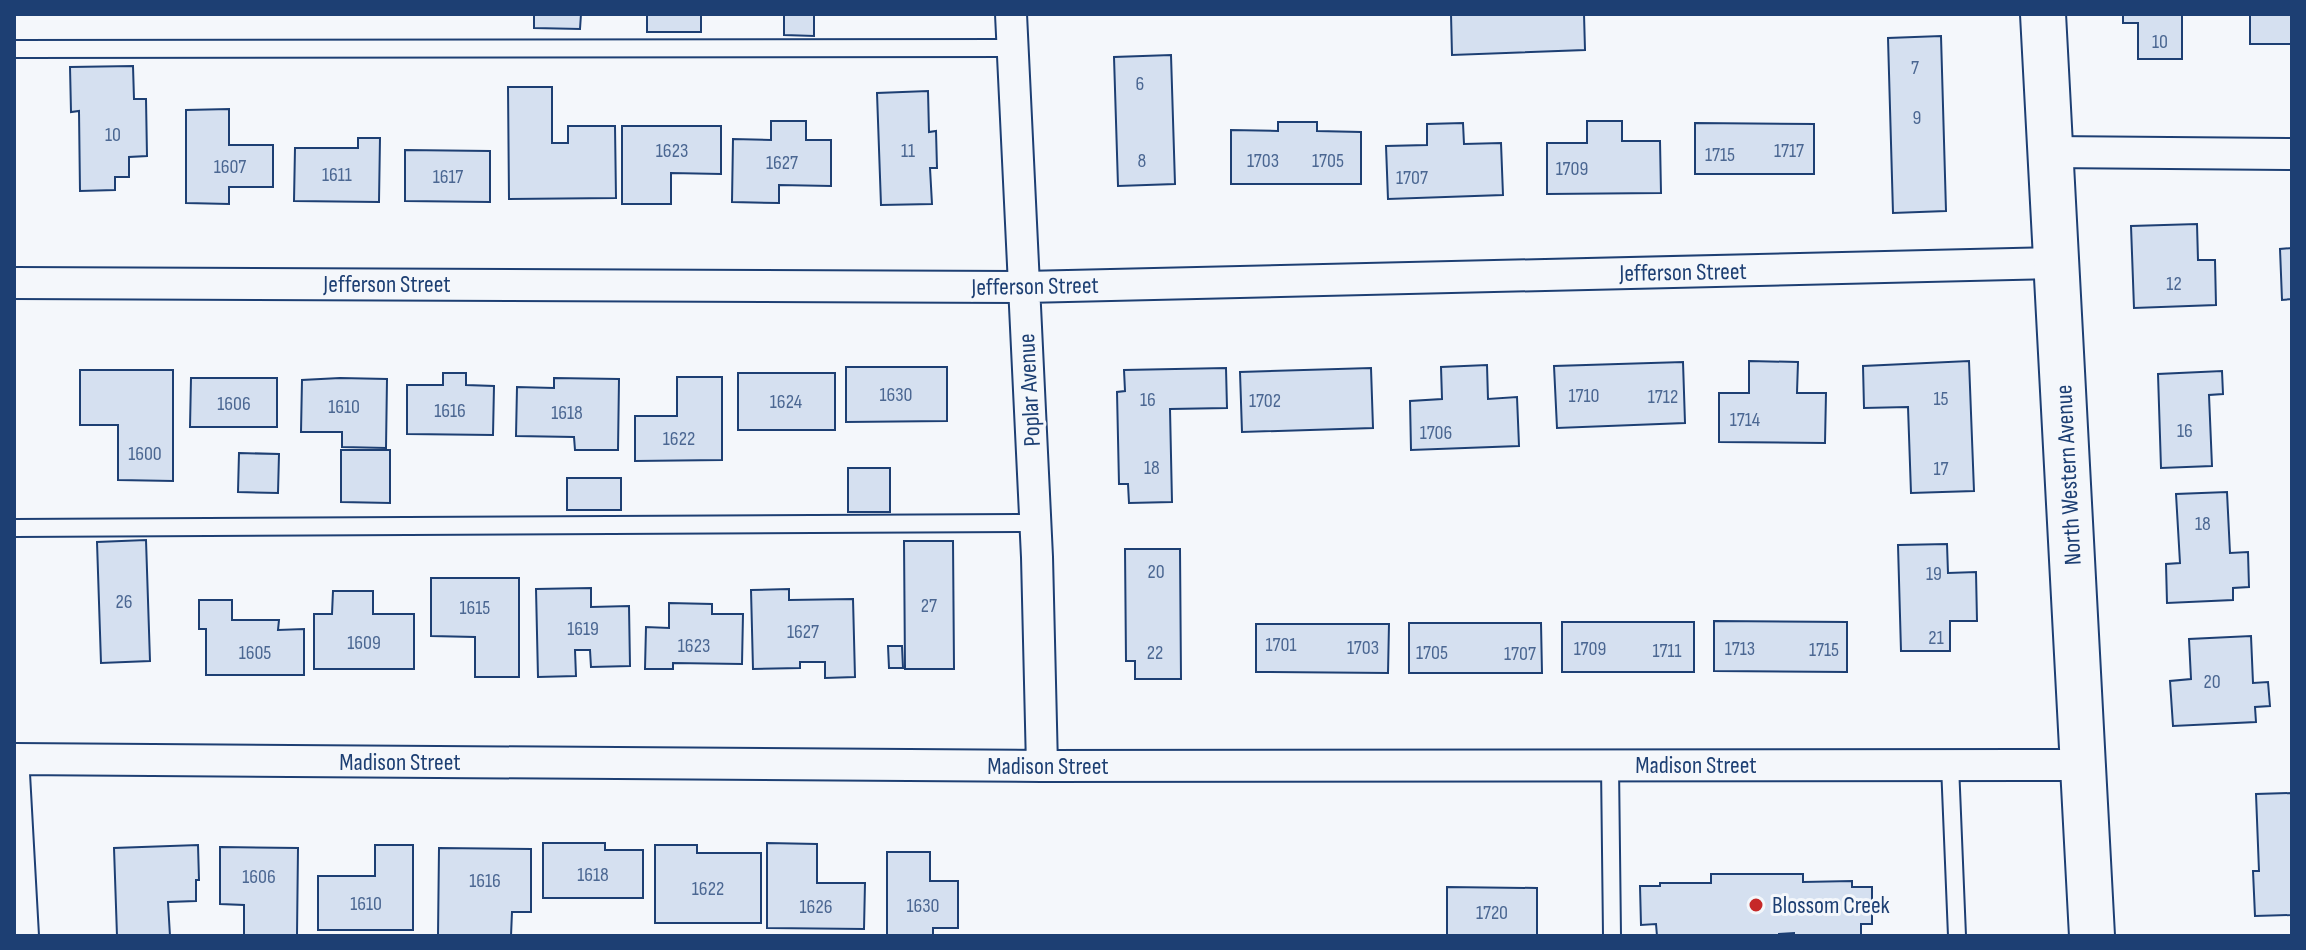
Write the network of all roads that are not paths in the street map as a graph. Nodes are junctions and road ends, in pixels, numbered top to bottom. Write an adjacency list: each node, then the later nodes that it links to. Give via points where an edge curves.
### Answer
1 (1011, 14): 3 (street, Poplar Avenue)
2 (2043, 14): 5 (main road, North Western Avenue)
3 (1012, 48): 4 (lane); 9 (street, Poplar Avenue)
4 (14, 49)
5 (2050, 152): 6 (street); 7 (main road, North Western Avenue)
6 (2292, 154)
7 (2056, 263): 9 (street, Jefferson Street); 14 (main road, North Western Avenue)
8 (14, 283): 9 (street, Jefferson Street)
9 (1025, 287): 10 (street, Poplar Avenue)
10 (1035, 523): 11 (lane); 15 (street, Poplar Avenue)
11 (14, 528)
12 (14, 759): 15 (street, Madison Street)
13 (1950, 765): 14 (street, Madison Street); 16 (street, Madison Street); 20 (lane)
14 (2083, 765): 21 (main road, North Western Avenue)
15 (1042, 766): 16 (street, Madison Street)
16 (1610, 766): 19 (lane)
17 (14, 774): 18 (street)
18 (23, 936)
19 (1612, 936)
20 (1957, 936)
21 (2092, 936)

